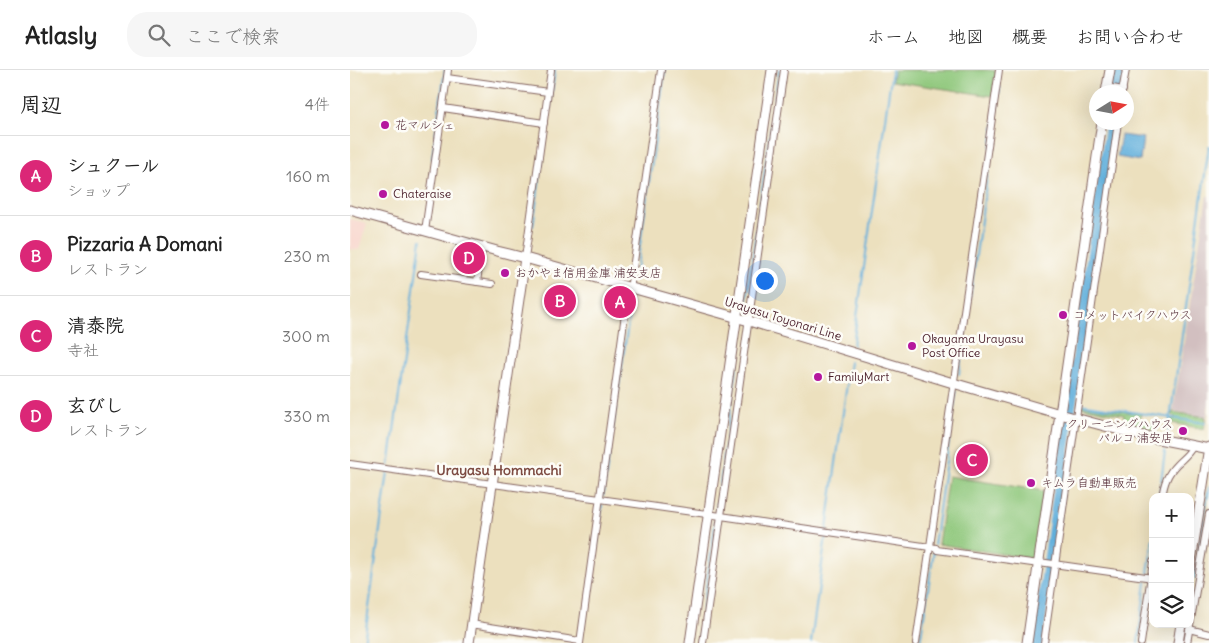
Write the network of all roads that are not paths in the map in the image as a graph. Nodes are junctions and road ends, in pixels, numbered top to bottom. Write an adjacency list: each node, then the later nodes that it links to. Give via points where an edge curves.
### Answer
1 (448, 70): 9 (street)
2 (551, 70): 12 (street)
3 (662, 70): 24 (street)
4 (772, 70): 25 (street)
5 (784, 70): 25 (street)
6 (999, 70): 26 (street)
7 (1110, 70): 10 (street)
8 (1126, 70): 11 (street)
9 (447, 78): 12 (street); 13 (street)
10 (1108, 85)
11 (1123, 85)
12 (548, 92): 14 (street)
13 (443, 108): 14 (street); 18 (street)
14 (544, 123): 20 (street)
15 (1101, 130): 27 (street)
16 (1117, 130): 27 (street)
17 (350, 210): 18 (street, Urayasu Toyonari Line)
18 (425, 231): 19 (street, Urayasu Toyonari Line)
19 (482, 247): 20 (street, Urayasu Toyonari Line); 22 (street)
20 (525, 258): 24 (street, Urayasu Toyonari Line); 31 (street)
21 (420, 274): 22 (street)
22 (478, 282): 23 (street)
23 (492, 284)
24 (629, 287): 25 (street, Urayasu Toyonari Line); 33 (street)
25 (743, 319): 26 (street, Urayasu Toyonari Line); 35 (street); 35 (street)
26 (953, 383): 27 (street, Urayasu Toyonari Line); 38 (street)
27 (1069, 416): 28 (street, Urayasu Toyonari Line, via 1138,436); 39 (street); 39 (street)
28 (1193, 446): 29 (street, Urayasu Toyonari Line); 32 (street, via 1169,474)
29 (1209, 448): 37 (street)
30 (350, 464): 31 (street)
31 (492, 484): 33 (street); 43 (street)
32 (1163, 493)
33 (600, 499): 35 (street); 48 (street)
34 (1209, 514): 36 (street)
35 (715, 516): 38 (street); 50 (street); 51 (street)
36 (1207, 542): 42 (street)
37 (1194, 543)
38 (932, 547): 39 (street); 52 (street)
39 (1046, 563): 40 (street); 53 (street); 54 (street)
40 (1149, 578)
41 (1151, 583): 55 (street)
42 (1194, 585)
43 (474, 625): 48 (street); 49 (street)
44 (1185, 628): 56 (street)
45 (1185, 628): 57 (street)
46 (1188, 628): 47 (street)
47 (1209, 634)
48 (580, 642)
49 (468, 643)
50 (690, 643)
51 (703, 643)
52 (916, 643)
53 (1027, 643)
54 (1044, 643)
55 (1141, 643)
56 (1178, 643)
57 (1187, 643)

